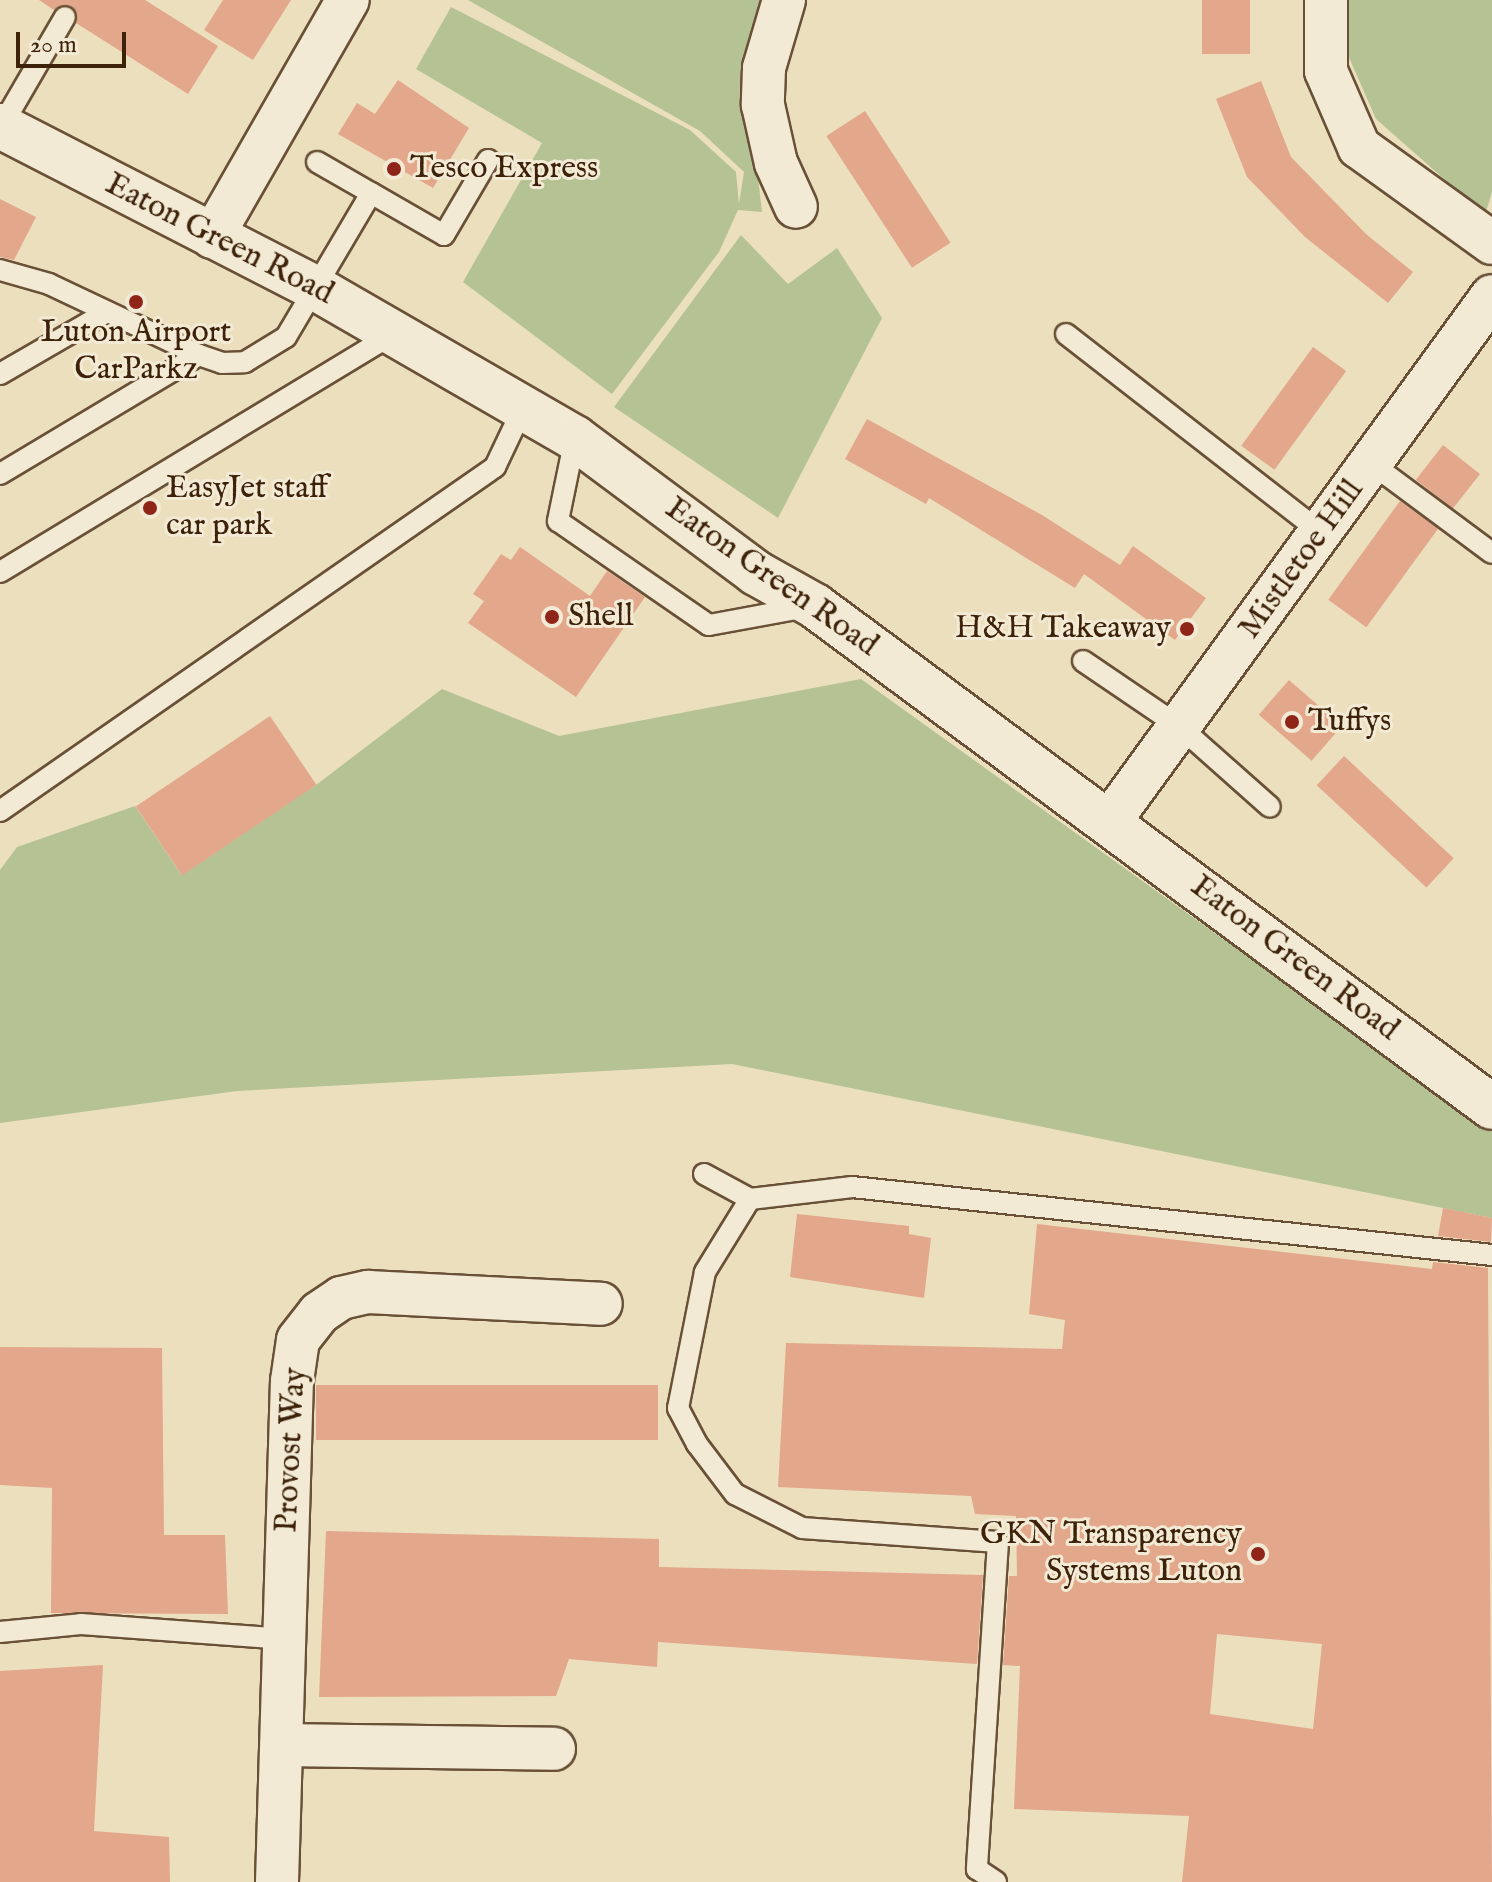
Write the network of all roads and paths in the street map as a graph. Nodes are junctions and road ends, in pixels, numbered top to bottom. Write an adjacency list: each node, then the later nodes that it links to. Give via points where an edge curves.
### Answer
1 (348, 0): 10 (street)
2 (784, 0): 9 (street, via 764,68 763,105 776,163)
3 (1326, 0): 11 (street, via 1326,71 1359,147)
4 (65, 17): 5 (lane)
5 (0, 127): 10 (street, Eaton Green Road)
6 (488, 160): 8 (lane, via 444,235)
7 (317, 162): 8 (lane)
8 (371, 193): 13 (lane)
9 (796, 207)
10 (212, 237): 13 (street, Eaton Green Road)
11 (1492, 243)
12 (1, 272): 15 (lane, via 49,284)
13 (317, 289): 16 (street, Eaton Green Road); 18 (lane, via 286,337 245,362 222,363)
14 (1492, 296): 22 (street, Mistletoe Hill)
15 (107, 312): 18 (lane); 19 (lane)
16 (394, 333): 20 (street, Eaton Green Road); 26 (lane)
17 (1066, 334): 24 (lane)
18 (199, 355): 23 (lane)
19 (0, 374)
20 (524, 406): 21 (street, Eaton Green Road); 31 (lane, via 495,467)
21 (575, 438): 27 (street, Eaton Green Road, via 756,573); 27 (lane, via 558,521 709,625)
22 (1372, 464): 24 (street, Mistletoe Hill); 25 (lane)
23 (0, 474)
24 (1322, 533): 29 (street, Mistletoe Hill)
25 (1492, 553)
26 (0, 572)
27 (815, 606): 32 (street, Eaton Green Road)
28 (1083, 661): 29 (lane)
29 (1180, 727): 30 (lane); 32 (street, Mistletoe Hill)
30 (1270, 807)
31 (0, 811)
32 (1110, 821): 33 (street, Eaton Green Road)
33 (1492, 1107)
34 (704, 1174): 35 (lane)
35 (750, 1199): 36 (lane, via 852,1187); 43 (lane, via 705,1272 678,1408 697,1444 735,1494 802,1528 998,1542 977,1869)
36 (1492, 1255)
37 (601, 1304): 39 (street, Provost Way, via 368,1292 341,1298 319,1313 298,1340 292,1381)
38 (0, 1632): 39 (lane, via 81,1624)
39 (285, 1639): 40 (street, Provost Way)
40 (283, 1745): 41 (street); 42 (street, Provost Way)
41 (554, 1749)
42 (277, 1882)
43 (996, 1882)

